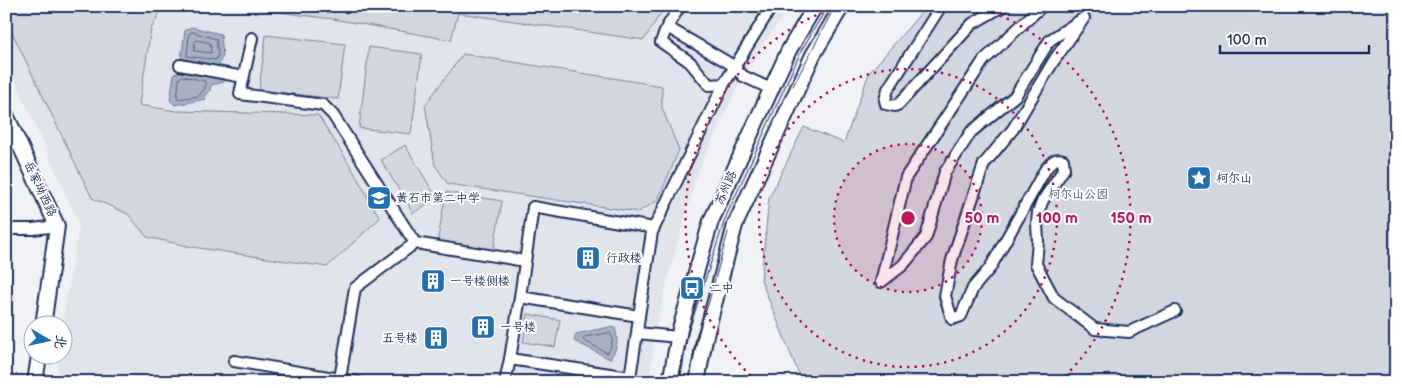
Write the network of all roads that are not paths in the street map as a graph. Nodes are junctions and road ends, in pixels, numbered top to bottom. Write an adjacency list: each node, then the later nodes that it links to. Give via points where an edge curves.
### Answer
1 (680, 6): 8 (street)
2 (772, 6): 11 (street)
3 (815, 6): 14 (main road, 苏州路)
4 (842, 6): 35 (main road, 苏州路, via 813,55 735,225 704,339)
5 (941, 6): 6 (street, via 888,90 886,104 899,104 972,24)
6 (1003, 6)
7 (1042, 6): 22 (street, via 984,60 906,177 881,282 903,265 926,237 945,172 971,132 1015,96 1050,40 1084,18 1013,129 984,164 954,253 945,296 948,312 952,319 961,316 973,288 990,268 1045,170 1059,158 1063,160 1064,169 1043,200 1037,224 1036,264 1054,298 1095,329 1129,332)
8 (666, 27): 11 (street); 13 (street, via 662,42 690,62 709,84)
9 (252, 38): 12 (street)
10 (180, 65): 12 (street)
11 (734, 66): 13 (street); 14 (street, via 743,76)
12 (243, 77): 19 (street, via 240,94 323,105 333,115)
13 (724, 84): 17 (street)
14 (771, 89): 26 (main road, 苏州路, via 712,221)
15 (6, 115): 16 (main road, 岳家坳西路)
16 (57, 226): 18 (street); 23 (main road, 岳家坳西路)
17 (654, 228): 20 (street, via 533,207); 24 (street)
18 (6, 229)
19 (415, 242): 20 (street); 30 (street, via 355,288)
20 (525, 261): 21 (street)
21 (520, 297): 24 (street); 27 (street)
22 (1175, 312)
23 (44, 316)
24 (639, 316): 25 (street)
25 (637, 333): 26 (street); 27 (street, via 630,378)
26 (678, 337): 34 (main road, 苏州路)
27 (510, 359): 33 (street)
28 (234, 361): 30 (street)
29 (37, 366): 31 (main road)
30 (340, 379): 32 (street)
31 (35, 382)
32 (358, 382)
33 (505, 382)
34 (670, 382)
35 (697, 382)

